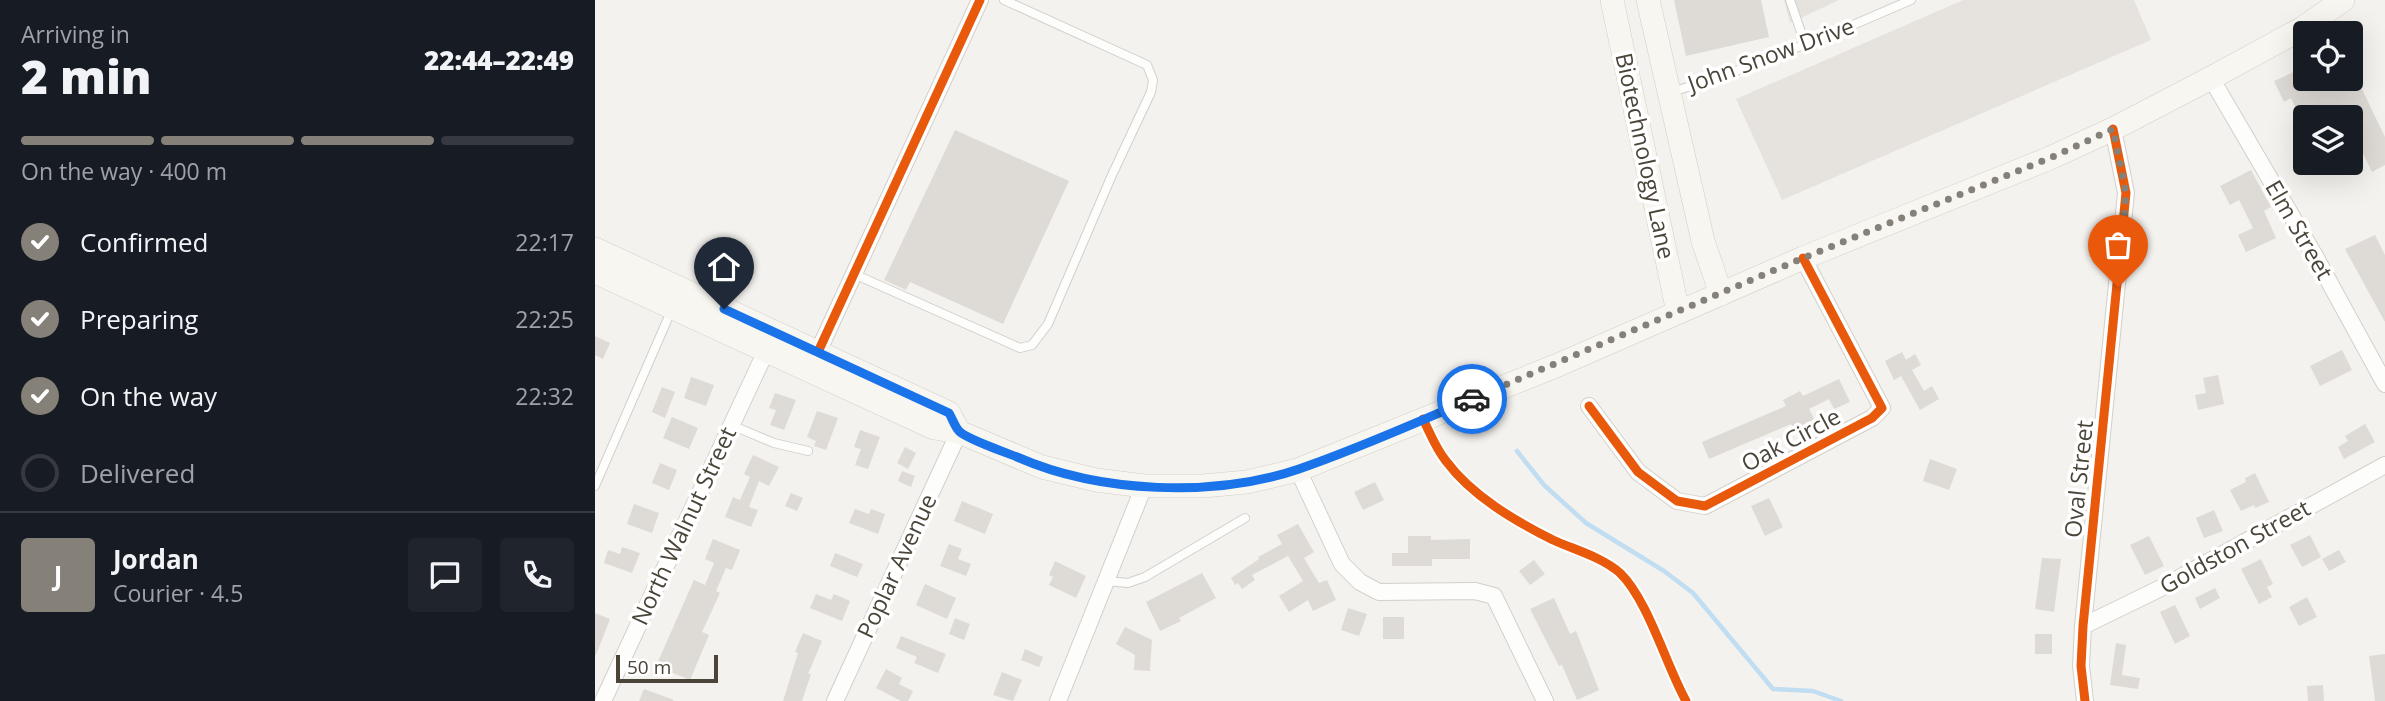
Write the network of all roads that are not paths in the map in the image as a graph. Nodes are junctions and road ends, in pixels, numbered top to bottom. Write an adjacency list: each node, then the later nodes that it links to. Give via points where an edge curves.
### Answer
1 (980, 0): 15 (street)
2 (1004, 0): 15 (lane, via 1147,65 1153,80 1048,324 1032,345 1020,348)
3 (1612, 0): 18 (main road, Biotechnology Lane)
4 (1648, 0): 10 (main road, Biotechnology Lane)
5 (1911, 0): 8 (lane, John Snow Drive)
6 (2343, 0): 9 (main road)
7 (1794, 1): 8 (lane)
8 (1805, 44): 10 (lane, John Snow Drive)
9 (2211, 78): 11 (main road); 21 (street, Elm Street)
10 (1668, 93): 16 (main road, Biotechnology Lane, via 1703,241)
11 (2113, 129): 13 (main road); 32 (street, Oval Street, via 2126,193)
12 (595, 249): 20 (main road)
13 (1803, 258): 16 (main road); 22 (street, Oak Circle, via 1882,408 1872,418 1705,506 1677,501 1638,472)
14 (595, 272): 17 (main road)
15 (854, 274): 20 (street)
16 (1721, 294): 18 (main road)
17 (672, 308): 19 (main road); 28 (lane)
18 (1678, 312): 27 (main road)
19 (766, 351): 23 (street, North Walnut Street); 24 (main road, via 934,428)
20 (818, 352): 24 (main road, via 949,413)
21 (2385, 384)
22 (1589, 406)
23 (731, 425): 25 (lane, via 773,443); 33 (street, North Walnut Street)
24 (959, 432): 29 (main road, via 1042,467); 34 (street, Poplar Avenue)
25 (808, 451)
26 (2385, 465): 32 (street, Goldston Street)
27 (1298, 470): 29 (main road, via 1247,482); 36 (street, via 1342,564 1360,582 1379,592 1475,591 1494,596)
28 (595, 486)
29 (1144, 486): 31 (street)
30 (1245, 518): 31 (lane, via 1145,577 1128,583)
31 (1106, 581): 35 (street)
32 (2083, 626): 37 (street, Oval Street)
33 (603, 701)
34 (835, 701)
35 (1058, 701)
36 (1545, 701)
37 (2085, 701)

